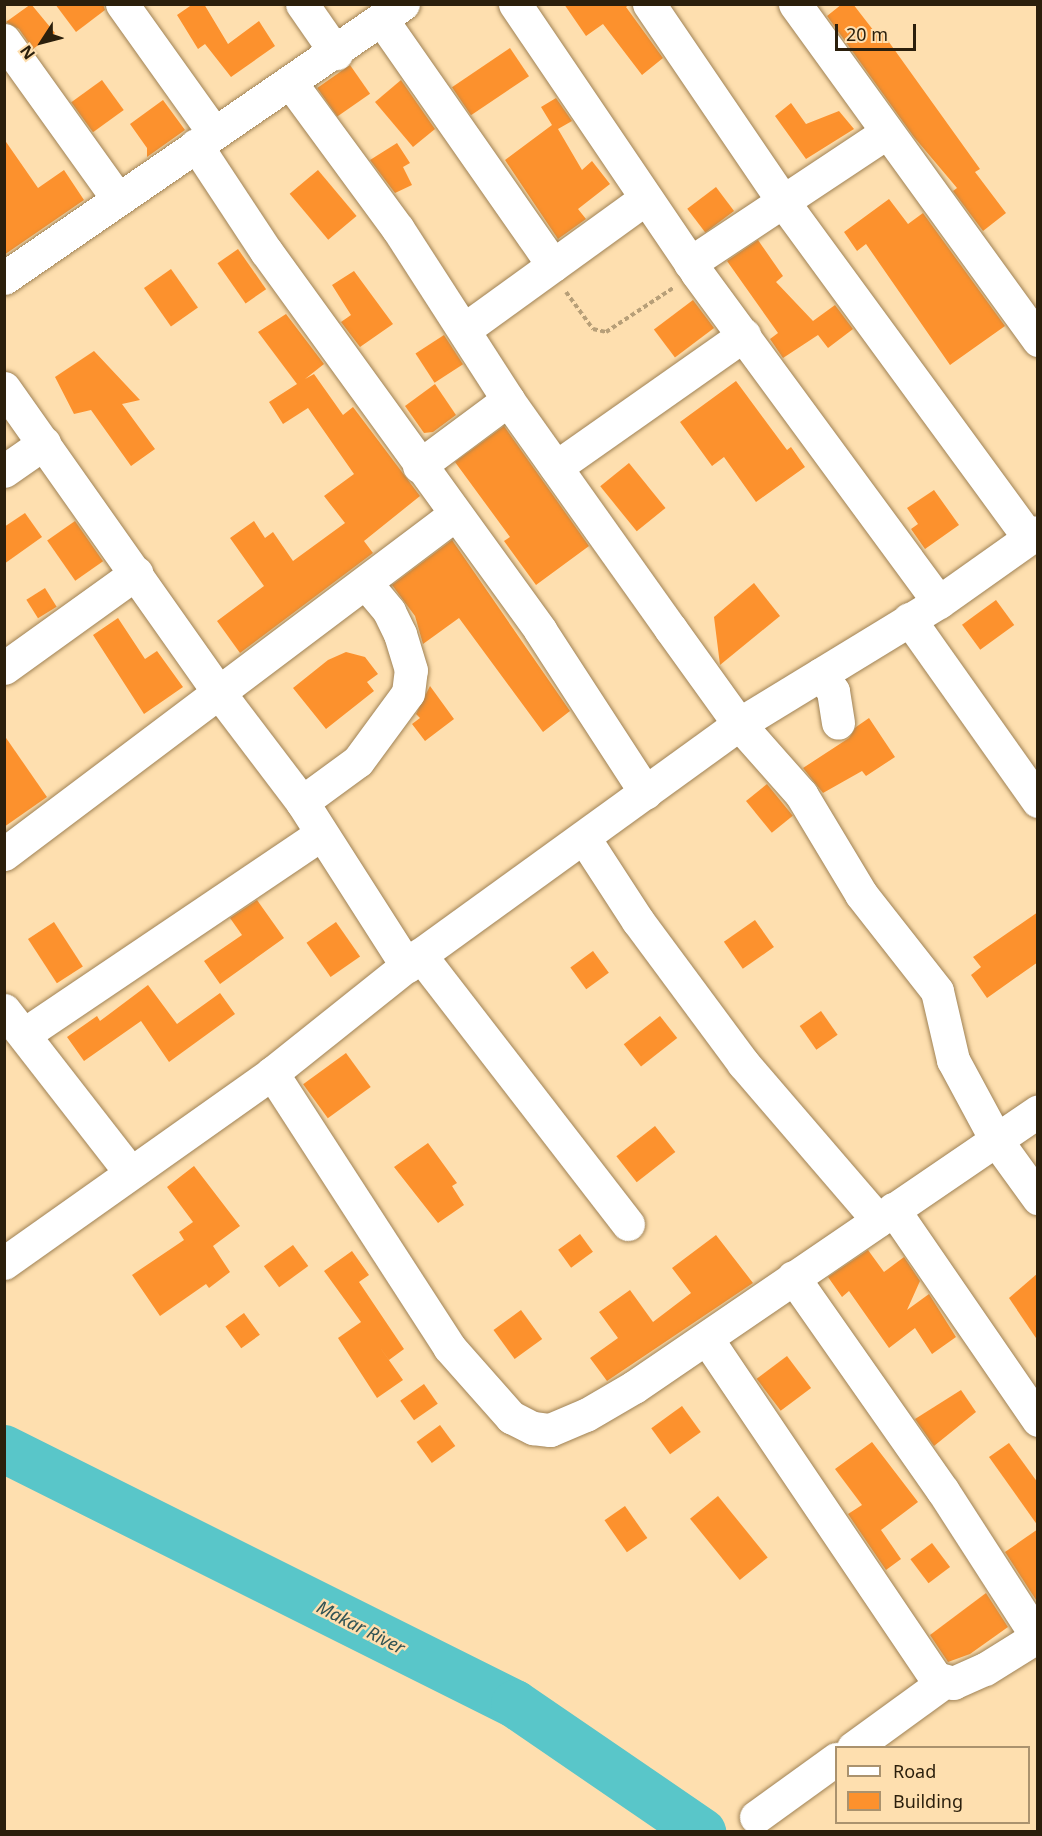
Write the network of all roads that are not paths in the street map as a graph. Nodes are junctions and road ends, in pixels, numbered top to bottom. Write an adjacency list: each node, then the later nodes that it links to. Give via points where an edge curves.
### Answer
1 (122, 4): 11 (street)
2 (302, 4): 8 (street)
3 (515, 4): 13 (street)
4 (649, 4): 14 (street)
5 (795, 4): 10 (street)
6 (393, 12): 8 (street); 15 (street)
7 (4, 40): 12 (street)
8 (336, 53): 9 (street)
9 (290, 82): 11 (street); 18 (street, via 398,229)
10 (886, 133): 14 (street); 20 (street)
11 (205, 139): 12 (street); 24 (street, via 249,227 332,338)
12 (117, 198): 17 (street)
13 (646, 198): 15 (street); 16 (street)
14 (784, 203): 16 (street); 28 (street)
15 (553, 265): 18 (street)
16 (693, 268): 19 (street)
17 (4, 278)
18 (465, 329): 22 (street)
19 (744, 335): 25 (street); 31 (street)
20 (1038, 340)
21 (4, 388): 23 (street)
22 (508, 399): 24 (street); 25 (street)
23 (44, 443): 26 (street); 29 (street)
24 (419, 466): 27 (street)
25 (556, 467): 37 (street)
26 (4, 471)
27 (454, 515): 30 (street); 38 (street, via 540,630)
28 (1033, 535): 31 (street)
29 (136, 573): 33 (street); 35 (street)
30 (366, 584): 35 (street); 40 (street, via 389,611 400,634 411,670 408,693 358,761)
31 (939, 602): 32 (street)
32 (909, 619): 34 (street); 39 (street)
33 (4, 668)
34 (821, 674): 36 (street, via 833,692); 37 (street)
35 (220, 694): 40 (street); 43 (street)
36 (838, 723)
37 (739, 724): 38 (street); 48 (street, via 801,794 861,894 937,991 953,1060)
38 (646, 793): 42 (street)
39 (1038, 801)
40 (302, 802): 41 (street)
41 (321, 834): 44 (street); 45 (street)
42 (584, 838): 44 (street); 51 (street, via 638,921 743,1063)
43 (4, 854)
44 (413, 960): 46 (street); 52 (street)
45 (15, 1022): 49 (street)
46 (272, 1072): 49 (street); 55 (street, via 449,1347 511,1417 533,1428 550,1430 567,1425)
47 (1038, 1111): 48 (street)
48 (996, 1140): 50 (street); 51 (street)
49 (130, 1172): 53 (street)
50 (1038, 1198)
51 (886, 1215): 54 (street); 56 (street)
52 (628, 1224)
53 (4, 1263)
54 (793, 1277): 55 (street); 57 (street, via 943,1491)
55 (707, 1339): 58 (street, via 936,1678)
56 (1038, 1420)
57 (1037, 1636): 58 (street, via 985,1669 952,1683)
58 (944, 1682): 59 (street)
59 (856, 1746)
60 (835, 1760): 61 (street)
61 (756, 1817)

